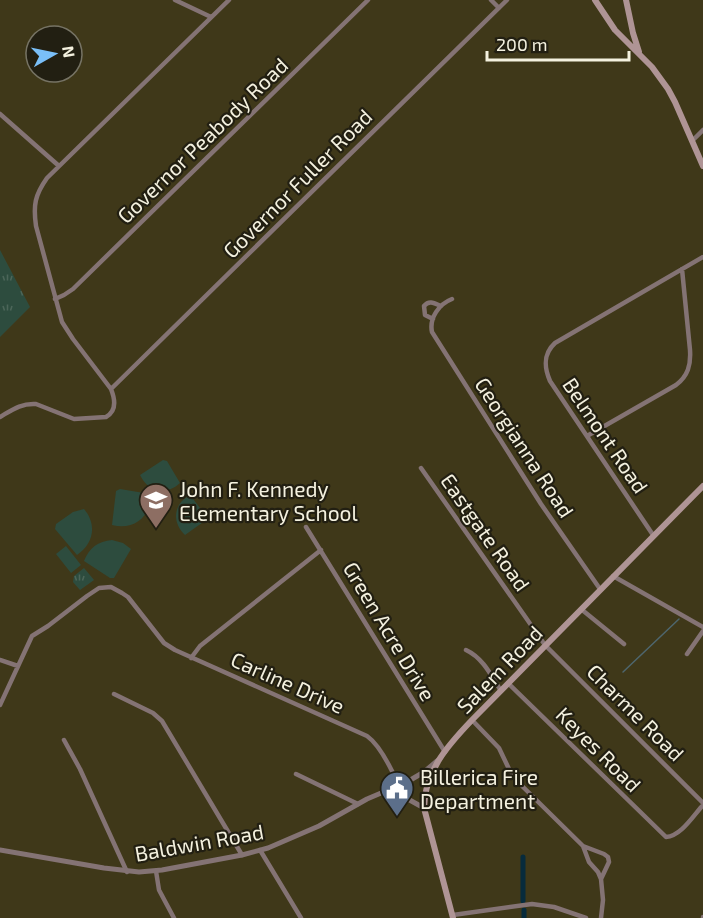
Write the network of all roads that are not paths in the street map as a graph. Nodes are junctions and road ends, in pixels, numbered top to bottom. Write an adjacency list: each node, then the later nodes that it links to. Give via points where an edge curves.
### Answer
1 (175, 0): 9 (street)
2 (229, 0): 9 (street)
3 (368, 0): 20 (street, Governor Peabody Road, via 73,289)
4 (491, 0): 8 (street)
5 (507, 0): 8 (street, Governor Fuller Road)
6 (595, 0): 11 (main road)
7 (627, 0): 10 (main road)
8 (498, 8): 24 (street, Governor Fuller Road)
9 (211, 17): 16 (street)
10 (633, 33): 11 (main road); 12 (main road)
11 (625, 41): 12 (main road)
12 (641, 56): 15 (main road, via 672,96)
13 (0, 114): 16 (street)
14 (703, 130): 15 (street)
15 (692, 141): 17 (main road)
16 (59, 166): 20 (street, via 40,189 34,213)
17 (703, 166)
18 (703, 257): 19 (street, Belmont Road)
19 (682, 269): 26 (street, via 690,350 686,374 676,385); 26 (street, Belmont Road, via 549,349 545,362 548,376)
20 (55, 299): 24 (street, via 65,328)
21 (452, 299): 22 (street, Georgianna Road)
22 (441, 306): 23 (street, Georgianna Road); 23 (street, Georgianna Road, via 431,302 424,306 425,315)
23 (433, 319): 33 (street, Georgianna Road, via 432,332 464,384)
24 (111, 390): 25 (street, via 114,405 106,417 74,418 29,404)
25 (0, 417)
26 (587, 436): 30 (street, Belmont Road)
27 (420, 468): 37 (street, Eastgate Road)
28 (703, 486): 30 (main road, Salem Road)
29 (306, 527): 31 (street, Green Acre Drive)
30 (653, 535): 32 (main road, Salem Road)
31 (321, 550): 40 (street); 49 (street, Green Acre Drive)
32 (613, 576): 33 (main road, Salem Road); 35 (street)
33 (600, 589): 34 (main road, Salem Road)
34 (581, 609): 36 (street); 37 (main road, Salem Road)
35 (703, 629): 39 (street)
36 (624, 644)
37 (545, 645): 43 (main road, Salem Road); 53 (street, Charme Road)
38 (466, 650): 44 (street, via 482,661)
39 (687, 654)
40 (190, 658): 42 (street, Carline Drive, via 166,644 122,592 111,587 99,588 34,635); 51 (street, Carline Drive, via 372,739)
41 (0, 660): 42 (street)
42 (18, 666): 46 (street, Carline Drive)
43 (508, 683): 44 (main road, Salem Road); 53 (street, Keyes Road, via 664,836 673,836 683,828)
44 (501, 690): 47 (main road, Salem Road)
45 (114, 694): 58 (street, via 162,721)
46 (0, 705)
47 (472, 720): 49 (main road, Salem Road); 55 (street, via 496,744 519,783)
48 (64, 740): 60 (street)
49 (444, 754): 51 (street, Baldwin Road, via 424,772); 54 (main road, Salem Road, via 428,780)
50 (296, 774): 52 (street)
51 (396, 787): 52 (street, Baldwin Road); 54 (street, via 398,794)
52 (358, 804): 57 (street, Baldwin Road, via 319,826)
53 (703, 804)
54 (424, 808): 62 (main road, Salem Road)
55 (583, 846): 61 (street); 61 (street, via 608,857)
56 (0, 850): 60 (street, Baldwin Road)
57 (260, 850): 58 (street, Baldwin Road); 64 (street)
58 (242, 855): 59 (street, Baldwin Road)
59 (156, 871): 60 (street, Baldwin Road); 63 (street, via 159,890)
60 (127, 872)
61 (601, 879): 66 (street)
62 (453, 917): 65 (street, via 532,904)
63 (174, 918)
64 (301, 918)
65 (586, 918)
66 (601, 918)

